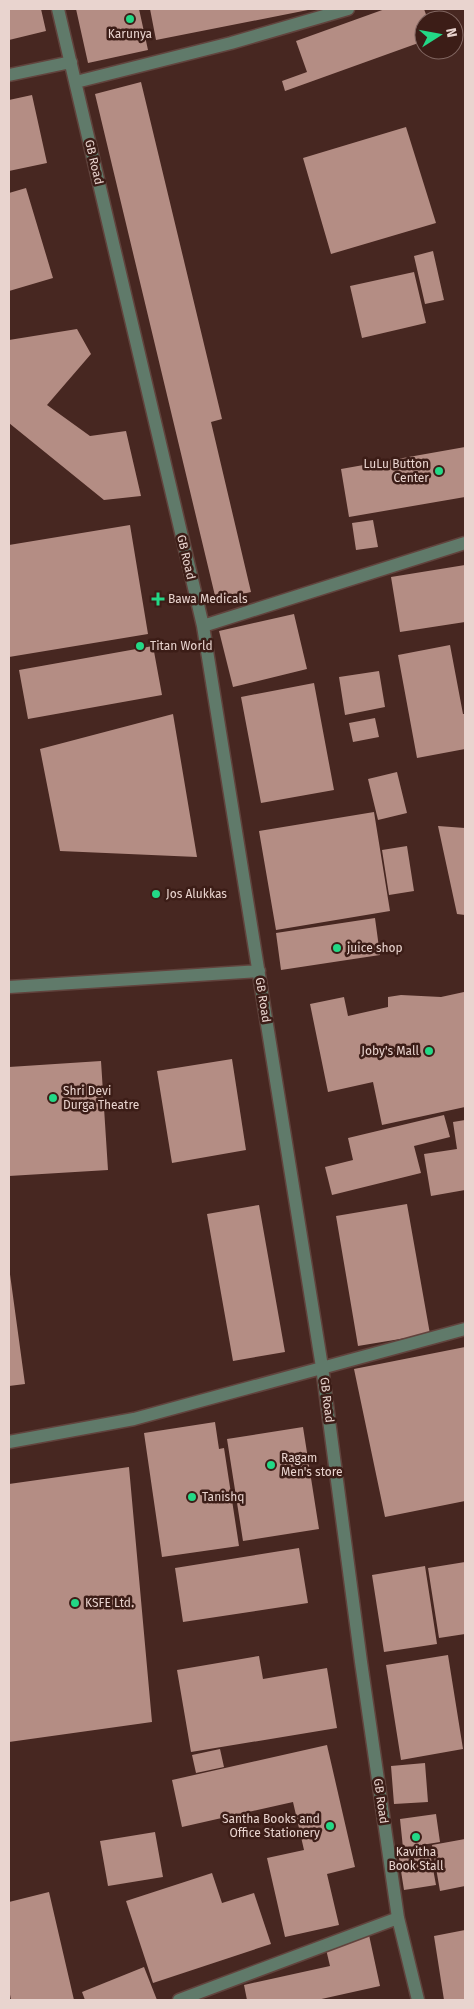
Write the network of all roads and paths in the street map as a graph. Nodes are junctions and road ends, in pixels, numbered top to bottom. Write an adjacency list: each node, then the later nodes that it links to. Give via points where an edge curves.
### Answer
1 (58, 9): 3 (street, GB Road)
2 (348, 9): 5 (street, via 231,43)
3 (71, 62): 4 (street); 5 (street, GB Road)
4 (9, 75)
5 (76, 82): 7 (street, GB Road)
6 (465, 543): 7 (street)
7 (203, 626): 8 (street, GB Road)
8 (258, 971): 9 (street); 11 (street, GB Road)
9 (9, 987)
10 (465, 1329): 11 (street)
11 (322, 1367): 12 (street, via 134,1419); 13 (street, GB Road)
12 (9, 1442)
13 (398, 1918): 14 (street); 15 (street, GB Road)
14 (179, 2000)
15 (418, 2000)

